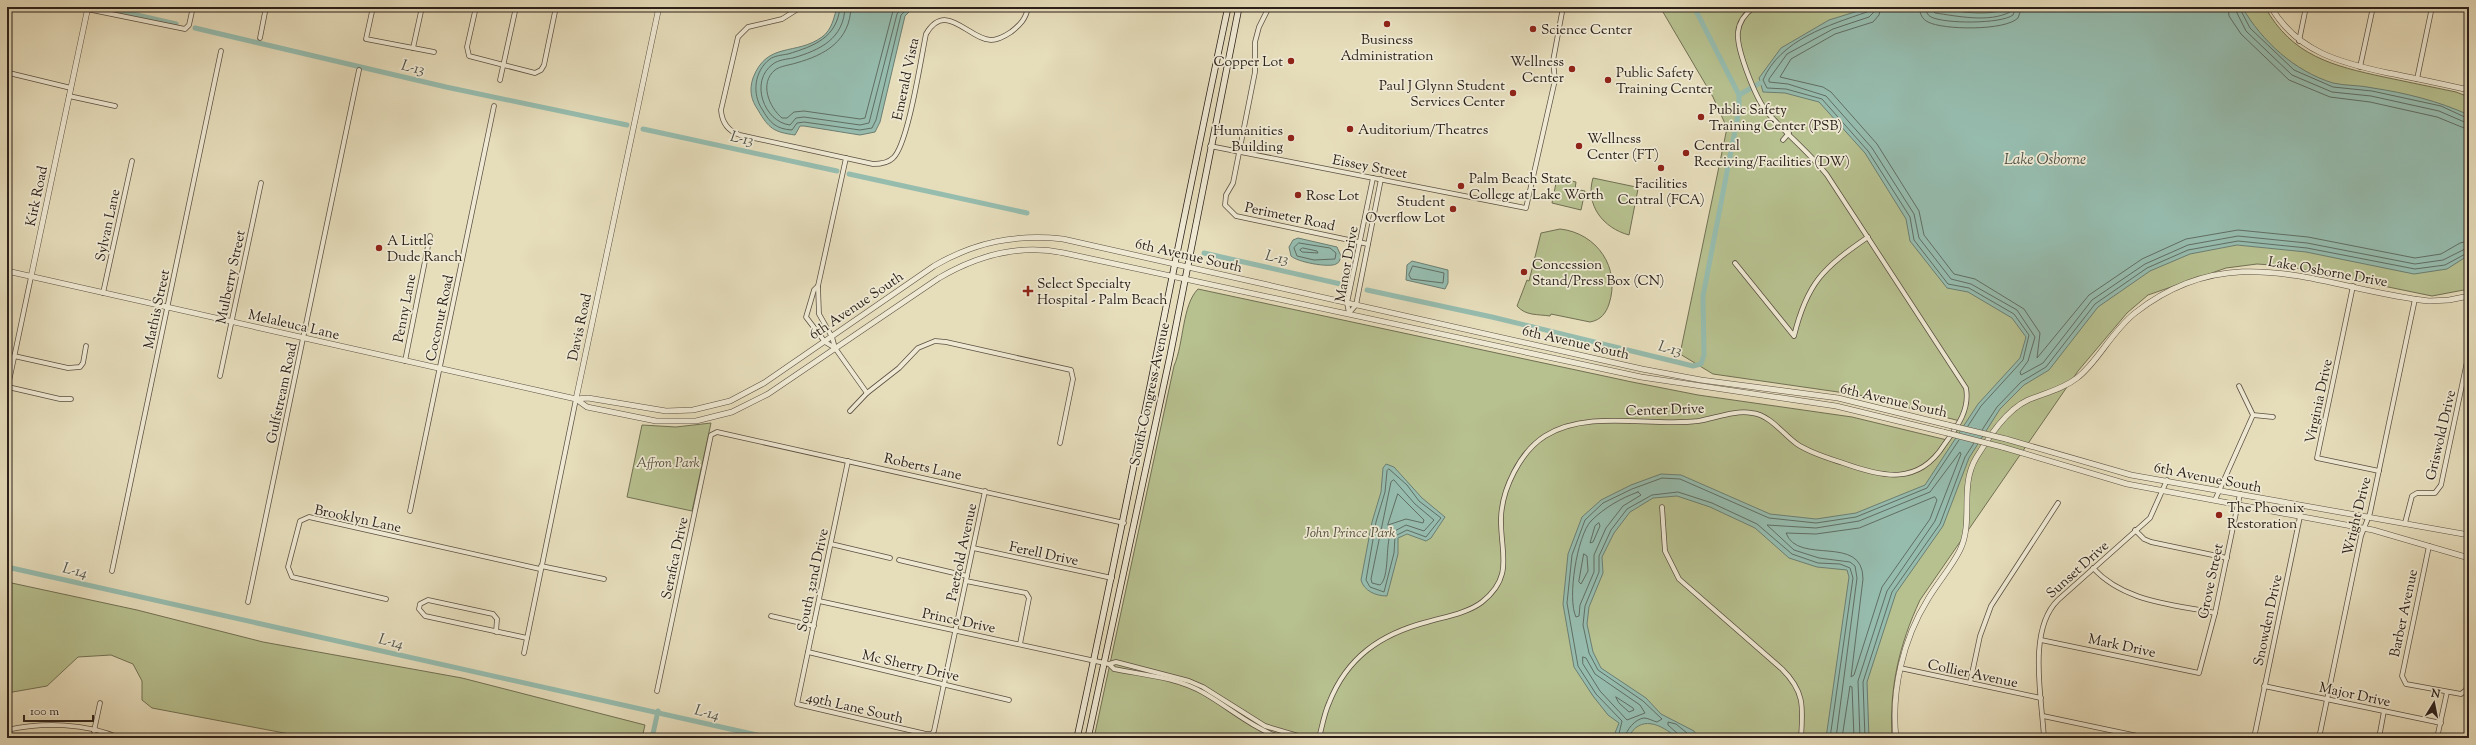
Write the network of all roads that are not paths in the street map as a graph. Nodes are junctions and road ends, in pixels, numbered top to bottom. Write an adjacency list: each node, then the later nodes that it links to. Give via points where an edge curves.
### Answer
1 (193, 7): 20 (street, via 189,25 185,29)
2 (266, 7): 21 (street)
3 (373, 7): 23 (street, via 366,39)
4 (422, 7): 23 (street)
5 (476, 7): 26 (street, via 467,47 469,56)
6 (516, 7): 26 (street)
7 (556, 7): 26 (street, via 541,70 532,73)
8 (659, 7): 81 (street, Davis Road)
9 (801, 7): 41 (street, Emerald Vista, via 782,19 748,27 738,37 721,110 722,117 730,130 740,136)
10 (1028, 7): 41 (street, Emerald Vista, via 1019,25 1005,36 992,40 979,37 959,21 952,19 935,22 926,34 899,151 893,158 881,164)
11 (1228, 7): 51 (main road, South Congress Avenue)
12 (1239, 7): 39 (main road, South Congress Avenue)
13 (1269, 7): 40 (street, Perimeter Road, via 1255,42 1255,72)
14 (1563, 7): 44 (street, Eissey Street, via 1553,61 1555,80 1526,208)
15 (1754, 7): 37 (street, Center Drive, via 1740,24 1737,38 1749,75 1766,112)
16 (2271, 7): 22 (street, via 2284,26)
17 (2306, 7): 22 (street)
18 (2373, 7): 27 (street)
19 (2432, 7): 30 (street)
20 (88, 8): 32 (street, Kirk Road)
21 (260, 38)
22 (2300, 41): 27 (street, via 2326,57)
23 (413, 48): 25 (street)
24 (221, 51): 64 (street, Mathis Street)
25 (434, 52)
26 (503, 66): 31 (street)
27 (2360, 67): 30 (street)
28 (359, 70): 68 (street, Gulfstream Road)
29 (8, 73): 32 (street)
30 (2417, 79): 33 (street)
31 (500, 80)
32 (71, 88): 34 (street, Kirk Road)
33 (2469, 90)
34 (69, 96): 35 (street); 55 (street, Kirk Road)
35 (115, 106)
36 (494, 106): 75 (street, Coconut Road)
37 (1789, 133): 38 (street); 47 (street, Center Drive, via 1827,174)
38 (1783, 140)
39 (1210, 146): 40 (street, Eissey Street); 52 (main road, South Congress Avenue)
40 (1239, 151): 43 (street, Eissey Street); 48 (street, Perimeter Road, via 1233,183 1225,199 1225,205 1232,214)
41 (846, 158): 57 (street)
42 (132, 161): 59 (street, Sylvan Lane)
43 (1373, 178): 44 (street, Eissey Street); 48 (street, Manor Drive)
44 (1381, 179): 49 (street, Manor Drive)
45 (261, 183): 66 (street, Mulberry Street)
46 (430, 236): 74 (street, Penny Lane)
47 (1868, 238): 50 (street, via 1835,260 1821,273 1810,289 1794,336); 166 (street, Center Drive, via 1966,388 1966,410 1935,458 1906,474 1887,476 1868,472 1798,445 1765,418 1753,413 1696,421 1588,423 1547,435 1532,445 1525,454 1508,488 1501,518 1504,568 1497,585 1480,604 1402,629 1385,636 1366,649 1346,672 1329,702)
48 (1360, 242): 49 (street, Perimeter Road); 62 (street, Manor Drive)
49 (1368, 244): 63 (street, Manor Drive)
50 (1735, 263)
51 (1174, 264): 52 (street, 6th Avenue South); 54 (main road, South Congress Avenue); 67 (street, 6th Avenue South, via 1063,239 1037,236 996,240 964,250 940,263)
52 (1187, 267): 56 (main road, South Congress Avenue); 62 (street, 6th Avenue South)
53 (7, 271): 55 (street, Melaleuca Lane)
54 (1172, 275): 56 (street, 6th Avenue South); 71 (street, 6th Avenue South, via 1052,250 1000,253 950,271); 99 (main road, South Congress Avenue)
55 (31, 277): 59 (street, Melaleuca Lane); 73 (street, Kirk Road)
56 (1185, 278): 65 (street, 6th Avenue South); 107 (main road, South Congress Avenue)
57 (818, 286): 67 (street, via 820,319); 69 (street, via 814,290 806,317)
58 (2353, 286): 61 (street, Lake Osborne Drive); 90 (street, Virginia Drive, via 2317,458); 140 (street, Lake Osborne Drive, via 2288,273 2258,270 2220,274 2187,284 2157,298 2133,314 2116,330 2076,379 2026,401 2008,413 1976,458 1968,475 1965,535 1960,550 1918,618)
59 (103, 293): 64 (street, Melaleuca Lane)
60 (2469, 296): 61 (street, Lake Osborne Drive, via 2438,301)
61 (2415, 299): 90 (street, Wright Drive)
62 (1347, 303): 63 (street, 6th Avenue South); 65 (street, Manor Drive)
63 (1356, 305): 65 (street, Manor Drive); 91 (street, 6th Avenue South, bridge, via 1642,369 1701,380 1838,398 2006,439 2099,467)
64 (167, 307): 66 (street, Melaleuca Lane); 121 (street, Mathis Street)
65 (1349, 313): 92 (street, 6th Avenue South, bridge, via 1641,378 1836,406 2058,462 2107,479)
66 (232, 322): 68 (street, Melaleuca Lane); 76 (street, Mulberry Street)
67 (832, 337): 69 (street, 6th Avenue South); 71 (street)
68 (303, 338): 74 (street, Melaleuca Lane); 127 (street, Gulfstream Road)
69 (825, 342): 71 (street); 82 (street, 6th Avenue South, via 752,391)
70 (86, 346): 73 (street, via 80,367 68,368)
71 (835, 348): 79 (street); 85 (street, 6th Avenue South, via 756,402)
72 (2469, 352): 106 (street, Griswold Drive, via 2441,485 2435,493 2420,492 2412,496)
73 (14, 356): 78 (street, Kirk Road)
74 (405, 361): 75 (street, Melaleuca Lane)
75 (440, 369): 81 (street, Melaleuca Lane); 102 (street, Coconut Road)
76 (220, 376)
77 (2240, 386): 84 (street)
78 (7, 389): 80 (street)
79 (867, 393): 83 (street); 88 (street, via 894,373 918,348 935,341 1064,368 1071,370 1073,375)
80 (71, 399)
81 (576, 399): 82 (street, Melaleuca Lane, via 588,398 666,411 693,410); 85 (street, Melaleuca Lane, via 587,407 656,421 682,422); 119 (street, Davis Road)
82 (718, 405)
83 (850, 411)
84 (2253, 415): 86 (street); 93 (street)
85 (719, 416)
86 (2272, 417)
87 (717, 432): 89 (street, Roberts Lane); 146 (street, Serafica Drive, via 711,435)
88 (1060, 443)
89 (848, 461): 94 (street, Roberts Lane); 111 (street, South 32nd Drive)
90 (2379, 471): 104 (street, Wright Drive)
91 (2167, 480): 92 (street, Sunset Drive); 93 (street, 6th Avenue South)
92 (2162, 490): 96 (street, 6th Avenue South); 109 (street, Sunset Drive, via 2150,518)
93 (2220, 490): 95 (street, 6th Avenue South); 96 (street)
94 (984, 492): 105 (street, Roberts Lane); 114 (street, Paetzold Avenue)
95 (2240, 494): 98 (street, Grove Street); 101 (street, 6th Avenue South)
96 (2215, 500): 98 (street, 6th Avenue South)
97 (2058, 503): 143 (street, via 1991,606 1980,636)
98 (2238, 504): 103 (street, 6th Avenue South); 116 (street, Grove Street)
99 (1127, 505): 105 (main road, South Congress Avenue); 107 (main road)
100 (1662, 507): 167 (street, via 1664,545 1679,579 1790,677 1798,689 1802,705)
101 (2302, 507): 103 (street, Snowden Drive); 104 (street, 6th Avenue South)
102 (410, 511)
103 (2300, 516): 108 (street, 6th Avenue South); 145 (street, Snowden Drive)
104 (2369, 516): 106 (street, 6th Avenue South); 108 (street, Wright Drive)
105 (1124, 523): 112 (main road); 122 (main road, South Congress Avenue)
106 (2405, 523): 110 (street, 6th Avenue South)
107 (1133, 525): 112 (main road, South Congress Avenue)
108 (2364, 528): 113 (street, 6th Avenue South); 150 (street, Wright Drive)
109 (2135, 530): 116 (street, via 2147,541); 120 (street, Sunset Drive)
110 (2469, 535)
111 (831, 544): 115 (street); 126 (street, South 32nd Drive)
112 (1128, 545): 139 (main road, South Congress Avenue)
113 (2429, 546): 117 (street, 6th Avenue South); 147 (street, Barber Avenue, via 2402,671 2406,684)
114 (973, 548): 122 (street, Ferell Drive); 124 (street, Paetzold Avenue)
115 (890, 558)
116 (2227, 558): 128 (street, Grove Street)
117 (2469, 558)
118 (899, 560): 124 (street)
119 (541, 568): 123 (street); 125 (street, Brooklyn Lane, via 310,517 300,521 288,567 292,577); 133 (street, Davis Road)
120 (2093, 568): 128 (street, via 2108,583 2129,594); 134 (street, Sunset Drive, via 2052,605 2047,614)
121 (112, 572)
122 (1112, 578): 138 (main road, South Congress Avenue)
123 (604, 579)
124 (966, 579): 131 (street, Paetzold Avenue); 135 (street, via 1026,593 1029,598)
125 (386, 599)
126 (819, 601): 130 (street, South 32nd Drive); 131 (street, Prince Drive)
127 (248, 602)
128 (2215, 613): 141 (street, Grove Street)
129 (771, 616): 130 (street)
130 (814, 626): 136 (street, South 32nd Drive)
131 (956, 630): 135 (street, Prince Drive); 144 (street, Paetzold Avenue)
132 (496, 632): 132 (street, via 425,616 419,609 420,604 428,600 493,614 497,619); 133 (street)
133 (527, 638): 137 (street, Davis Road)
134 (2041, 640): 141 (street, Mark Drive); 148 (street, Sunset Drive, via 2038,656)
135 (1020, 644): 138 (street, Prince Drive)
136 (808, 652): 144 (street, Mc Sherry Drive); 152 (street, South 32nd Drive)
137 (524, 653)
138 (1094, 660): 139 (street, Prince Drive); 162 (main road, South Congress Avenue)
139 (1106, 663): 153 (street, via 1116,662 1175,676 1203,687); 154 (street, via 1114,669 1183,684 1203,692); 163 (main road, South Congress Avenue)
140 (1900, 668): 143 (street, Collier Avenue); 168 (street, Lake Osborne Drive, via 1895,713)
141 (2199, 673)
142 (2469, 678): 147 (street, via 2466,690 2461,694)
143 (1970, 683): 148 (street, Collier Avenue)
144 (944, 684): 149 (street, Mc Sherry Drive); 160 (street, Paetzold Avenue)
145 (2264, 686): 150 (street, Major Drive); 171 (street, Snowden Drive)
146 (657, 691)
147 (2447, 692): 157 (street)
148 (2041, 698): 156 (street, Sunset Drive)
149 (1009, 700)
150 (2328, 700): 155 (street, Major Drive); 172 (street, Wright Drive)
151 (100, 703): 159 (street)
152 (797, 704): 160 (street, 49th Lane South)
153 (1231, 705): 154 (street); 165 (street, via 1265,726)
154 (1228, 710): 164 (street, via 1255,728)
155 (2384, 711): 157 (street, Major Drive); 173 (street)
156 (2043, 716): 169 (street, Sunset Drive); 170 (street)
157 (2441, 723): 174 (street)
158 (7, 730): 159 (street, via 43,725)
159 (94, 731): 161 (street)
160 (932, 734)
161 (120, 738)
162 (1077, 738)
163 (1088, 738)
164 (1281, 738)
165 (1305, 738)
166 (1320, 738)
167 (1801, 738)
168 (1896, 738)
169 (2044, 738)
170 (2147, 738)
171 (2254, 738)
172 (2320, 738)
173 (2378, 738)
174 (2437, 738)

